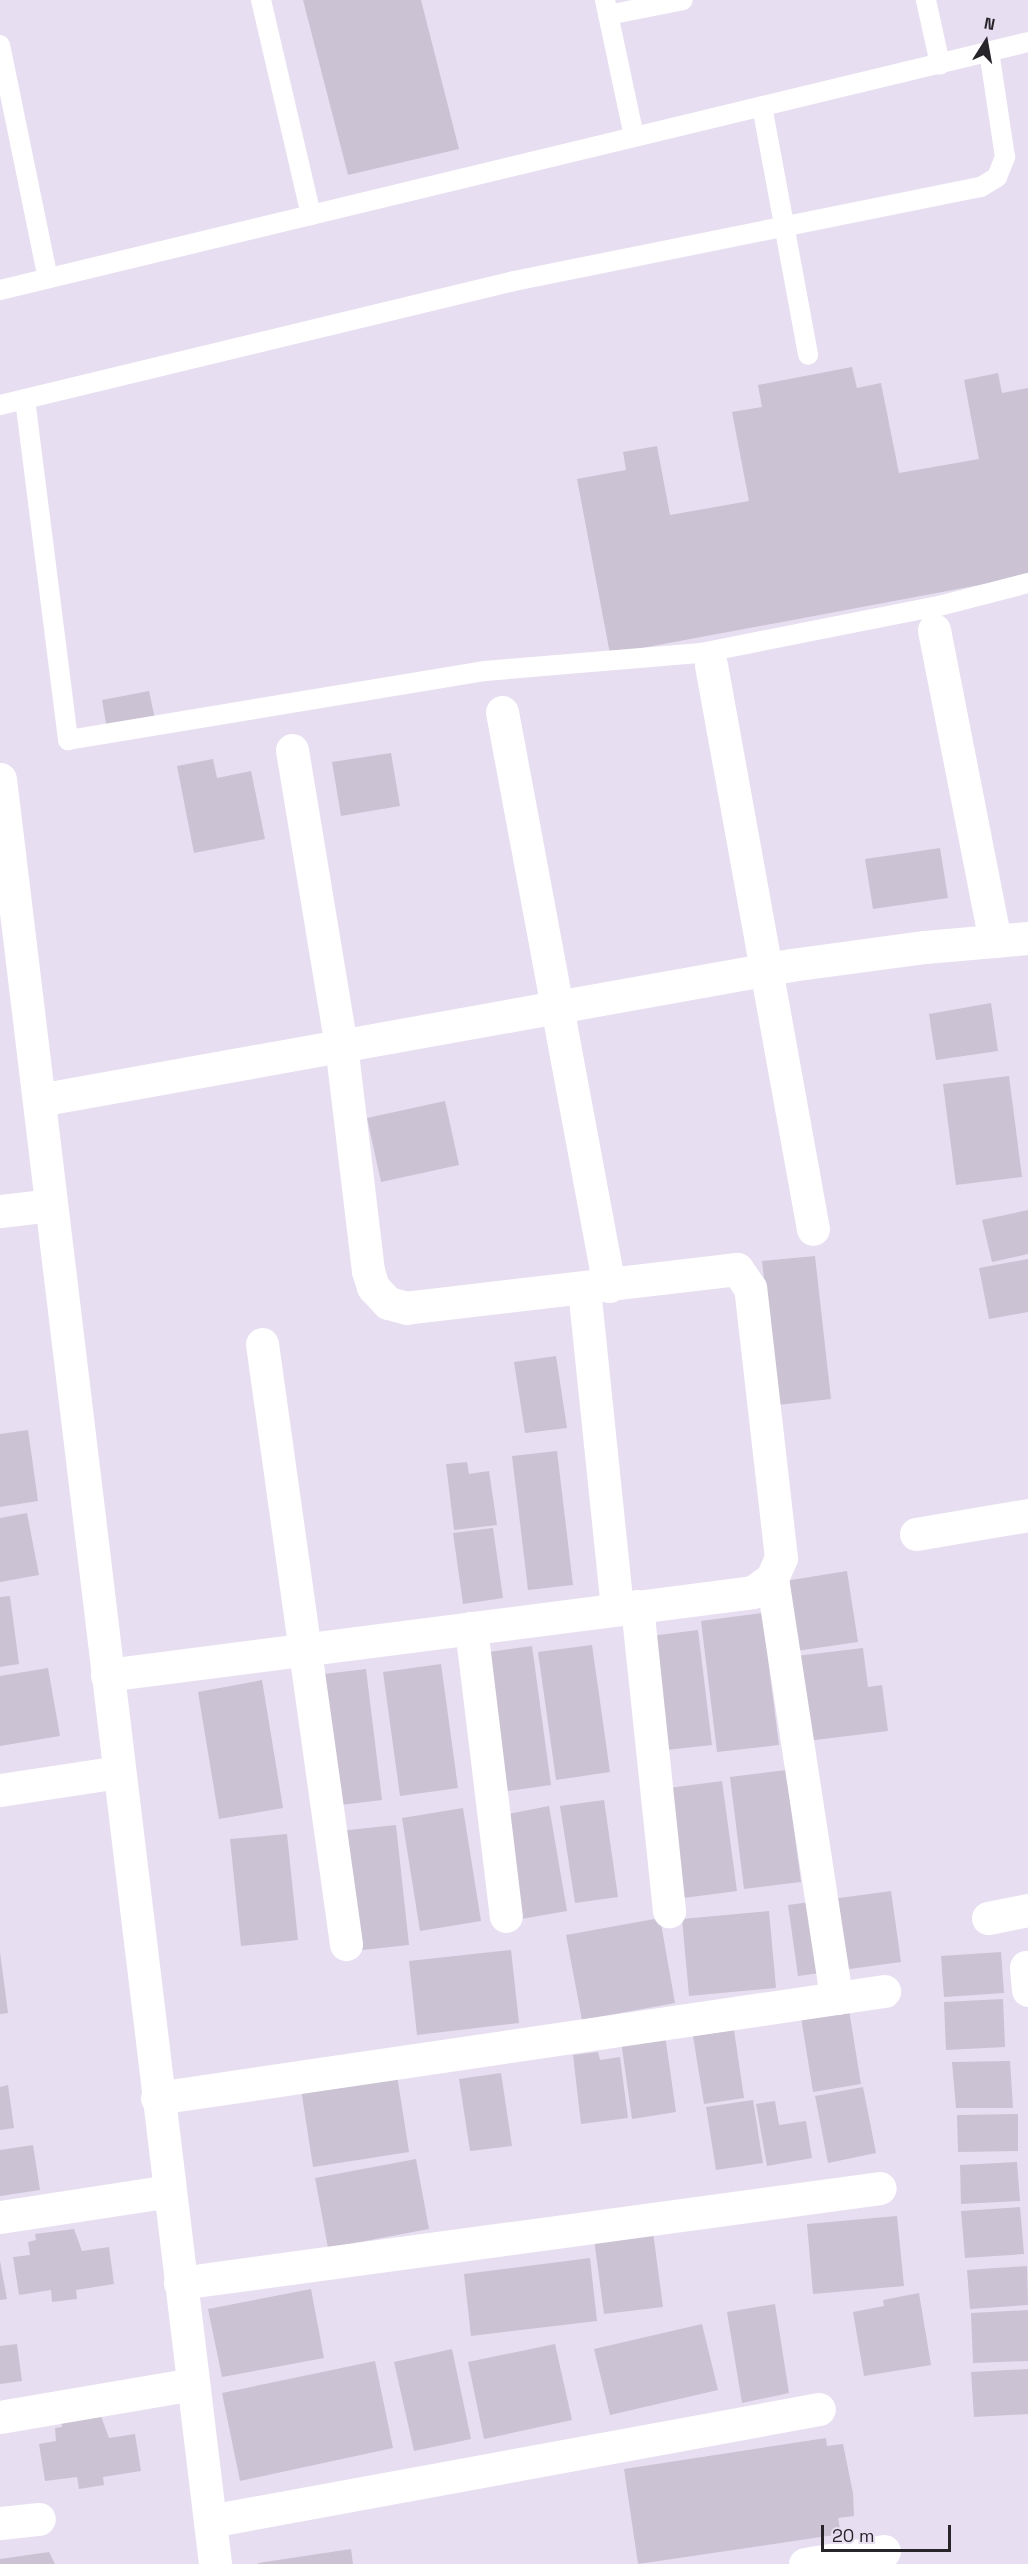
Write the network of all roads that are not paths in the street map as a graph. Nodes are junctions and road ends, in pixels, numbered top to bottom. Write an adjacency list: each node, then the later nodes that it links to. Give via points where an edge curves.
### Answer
1 (261, 0): 11 (lane)
2 (683, 0): 4 (lane)
3 (926, 0): 8 (lane)
4 (607, 8): 10 (lane)
5 (1028, 42): 7 (lane)
6 (0, 45): 13 (lane)
7 (989, 51): 8 (lane); 12 (lane, via 1005,157 997,177 981,187)
8 (940, 64): 9 (lane)
9 (762, 106): 10 (lane); 12 (lane)
10 (634, 137): 11 (lane)
11 (311, 215): 13 (lane)
12 (784, 226): 15 (lane); 16 (lane, via 514,281)
13 (48, 278): 14 (lane)
14 (0, 290)
15 (808, 355)
16 (25, 399): 17 (lane); 18 (lane, via 68,740 485,670 701,652 939,606)
17 (0, 405)
18 (1028, 584)
19 (933, 630): 25 (street)
20 (711, 665): 26 (street)
21 (502, 712): 27 (street)
22 (292, 750): 28 (street)
23 (0, 780): 29 (street)
24 (1028, 938): 25 (street)
25 (995, 941): 26 (street)
26 (768, 970): 27 (street); 32 (street)
27 (556, 1007): 28 (street); 33 (street)
28 (341, 1046): 29 (street); 33 (street, via 368,1271 373,1287 388,1303 407,1308)
29 (39, 1100): 30 (street)
30 (51, 1205): 31 (street); 41 (street)
31 (0, 1211)
32 (813, 1229)
33 (596, 1288): 37 (street, via 726,1269 737,1269 744,1276 750,1288 781,1533 782,1558); 38 (street)
34 (262, 1344): 40 (street)
35 (1028, 1515): 36 (street)
36 (916, 1534)
37 (772, 1578): 38 (street, via 753,1592); 50 (street)
38 (627, 1607): 39 (street); 45 (street)
39 (471, 1628): 40 (street); 46 (street)
40 (307, 1649): 41 (street); 48 (street)
41 (107, 1675): 42 (street)
42 (119, 1772): 43 (street); 51 (street)
43 (0, 1790)
44 (1028, 1910): 47 (street)
45 (669, 1911)
46 (506, 1916)
47 (988, 1918)
48 (346, 1944)
49 (884, 1991): 50 (street)
50 (836, 1998): 51 (street)
51 (157, 2098): 53 (street)
52 (880, 2188): 55 (street)
53 (169, 2191): 54 (street); 55 (street)
54 (0, 2217)
55 (180, 2283): 56 (street)
56 (193, 2384): 58 (street); 60 (street)
57 (819, 2409): 60 (street)
58 (0, 2417)
59 (39, 2519): 61 (street)
60 (210, 2521): 63 (street)
61 (0, 2523)
62 (884, 2551): 64 (street)
63 (215, 2564)
64 (805, 2564)

